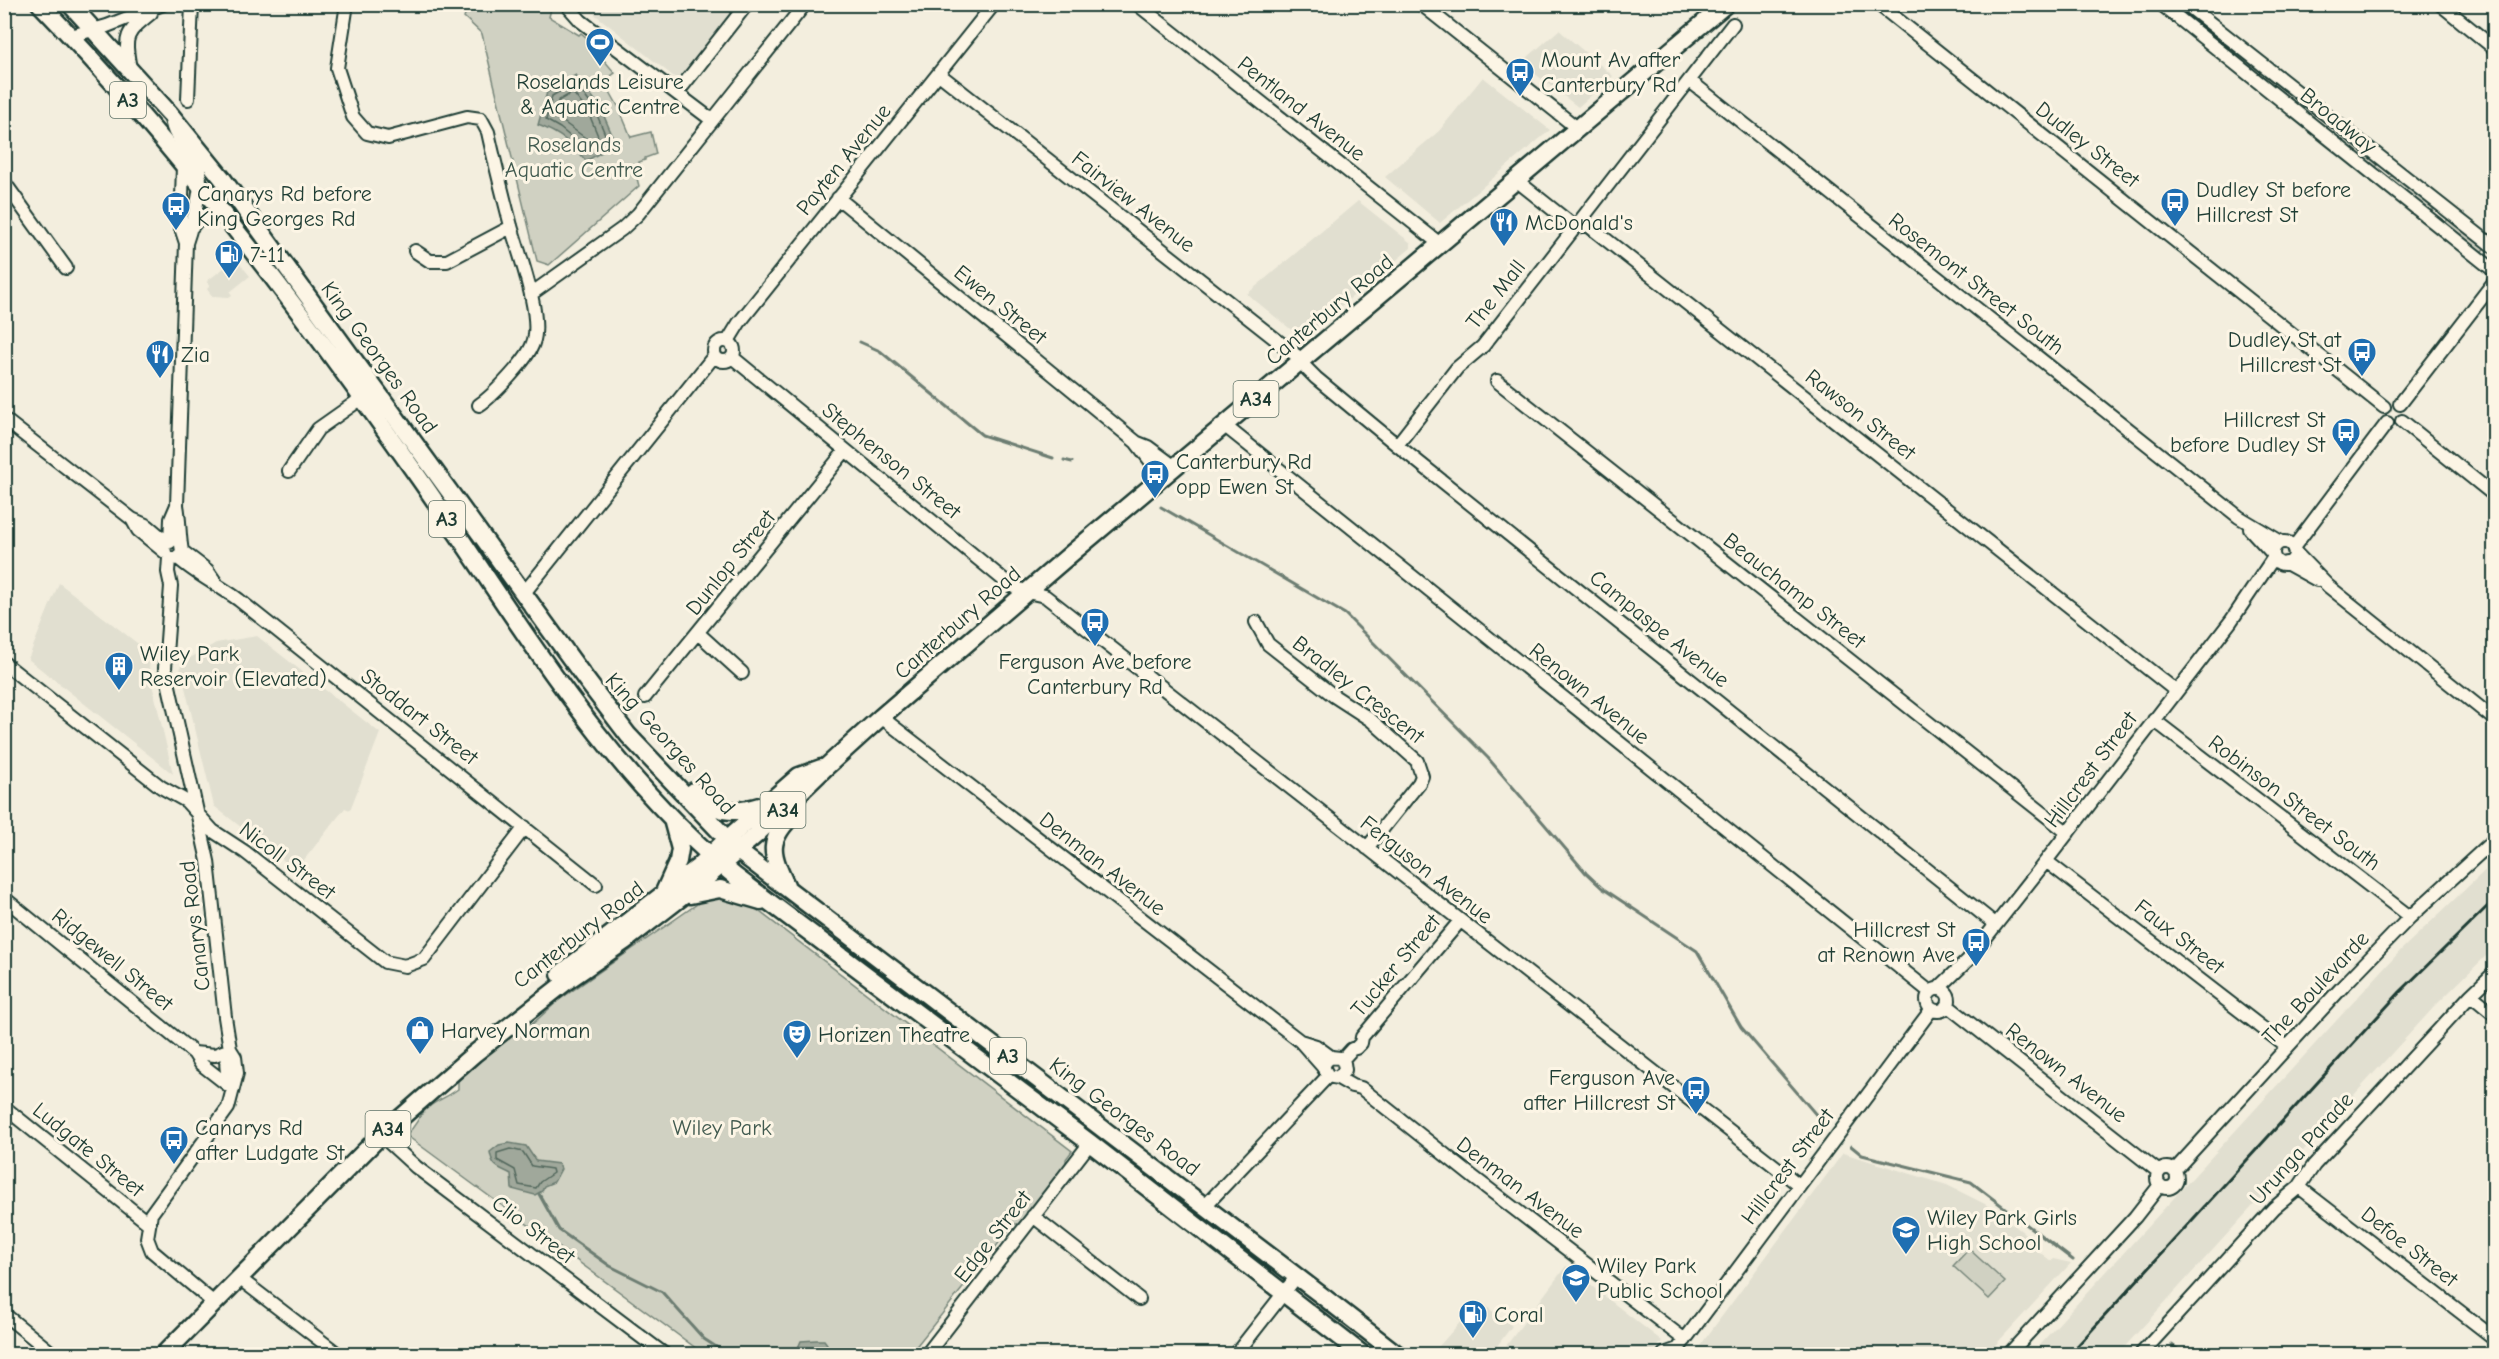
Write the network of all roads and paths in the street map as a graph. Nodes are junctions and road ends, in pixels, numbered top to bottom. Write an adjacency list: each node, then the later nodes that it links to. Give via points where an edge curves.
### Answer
1 (40, 4): 19 (highway, King Georges Road / A3)
2 (70, 4): 18 (highway, King Georges Road / A3)
3 (192, 4): 25 (street)
4 (347, 4): 35 (street, via 337,68 353,117 367,133 388,138 467,117 481,119 488,132)
5 (566, 4): 24 (street, via 581,21)
6 (747, 4): 24 (street)
7 (804, 4): 27 (street)
8 (994, 4): 22 (street, Payten Avenue)
9 (1137, 4): 39 (street, Pentland Avenue)
10 (1421, 4): 28 (street)
11 (1878, 4): 53 (street, Dudley Street)
12 (2161, 4): 43 (street, Broadway)
13 (2186, 4): 40 (street, Broadway)
14 (2440, 4): 20 (street)
15 (161, 5): 18 (street); 21 (street, via 130,32 126,42)
16 (1716, 8): 28 (highway, Canterbury Road / A34)
17 (1733, 24): 23 (street, The Mall)
18 (94, 30): 19 (street); 21 (highway, King Georges Road / A3)
19 (71, 36): 29 (highway, King Georges Road / A3)
20 (2494, 48)
21 (130, 69): 26 (highway, King Georges Road / A3)
22 (939, 74): 33 (street, Payten Avenue); 48 (street, Fairview Avenue)
23 (1690, 81): 36 (street, The Mall); 64 (street, Rosemont Street South)
24 (677, 93): 27 (street)
25 (188, 99)
26 (170, 114): 32 (street, Canarys Road, via 176,136 200,168); 76 (highway, King Georges Road / A3, via 229,187)
27 (712, 120): 44 (street, via 638,214)
28 (1577, 128): 30 (highway, Canterbury Road / A34)
29 (183, 166): 32 (highway, King Georges Road / A3); 38 (street, Canarys Road, via 180,228)
30 (1516, 180): 36 (street, Rawson Street); 39 (highway, Canterbury Road / A34)
31 (4, 182): 42 (street)
32 (199, 185): 34 (highway, King Georges Road / A3); 37 (street, Canarys Road)
33 (838, 198): 45 (street, Payten Avenue); 61 (street, Ewen Street, via 1136,442 1148,447)
34 (227, 218): 37 (street, via 207,214); 50 (highway, King Georges Road / A3)
35 (511, 227): 41 (street, via 447,261 430,261); 44 (street)
36 (1575, 227): 58 (street, The Mall, via 1483,346 1457,368); 81 (street, Rawson Street, via 1588,225 1599,233)
37 (191, 228): 38 (street, Canarys Road)
38 (186, 243): 63 (street, Canarys Road)
39 (1440, 244): 48 (highway, Canterbury Road / A34)
40 (2494, 247)
41 (415, 251)
42 (66, 268)
43 (2494, 272): 51 (street)
44 (531, 294): 52 (street, via 534,343)
45 (728, 341): 46 (street, via 715,345); 47 (street, via 733,347)
46 (714, 356): 47 (street, via 723,361); 76 (street)
47 (732, 357): 59 (street, Stephenson Street)
48 (1301, 361): 57 (highway, Canterbury Road / A34); 58 (street, Campaspe Avenue)
49 (1497, 381): 92 (street, Beauchamp Street)
50 (362, 398): 60 (street, via 318,429); 89 (highway, King Georges Road / A3, via 588,722)
51 (2400, 404): 53 (street, via 2390,402); 55 (street, via 2405,414)
52 (479, 405)
53 (2384, 407): 56 (street, via 2382,416)
54 (4, 419): 65 (street, Stoddart Street)
55 (2402, 421): 56 (street, via 2395,425); 62 (street)
56 (2387, 423): 68 (street)
57 (1224, 426): 61 (highway, Canterbury Road / A34); 109 (street, Renown Avenue)
58 (1397, 445): 106 (street, Campaspe Avenue)
59 (845, 451): 75 (street, Stephenson Street, via 1010,585); 78 (street, Dunlop Street)
60 (289, 471)
61 (1169, 472): 75 (highway, Canterbury Road / A34)
62 (2494, 495)
63 (177, 505): 66 (street, Canarys Road); 69 (street, Canarys Road, via 180,520)
64 (2239, 517): 68 (street, Rosemont Street South); 70 (street, Rosemont Street South)
65 (132, 519): 67 (street, Stoddart Street); 69 (street, Stoddart Street, via 138,530)
66 (171, 525): 67 (street, Stoddart Street); 69 (street, Canarys Road)
67 (148, 526): 69 (street, Stoddart Street)
68 (2288, 546): 70 (street, via 2274,548); 70 (street, via 2292,559); 74 (street, Rosemont Street South)
69 (173, 551): 71 (street, Stoddart Street); 72 (street, Stoddart Street, via 207,570); 73 (street, Canarys Road, via 177,574)
70 (2279, 559): 74 (street, Rosemont Street South); 81 (street, Hillcrest Street)
71 (196, 573): 72 (street, Stoddart Street); 73 (street, via 183,575)
72 (216, 583): 91 (street, Stoddart Street)
73 (171, 586): 90 (street, Canarys Road, via 165,668)
74 (2328, 586): 84 (street, Rosemont Street South)
75 (1027, 592): 83 (highway, Canterbury Road / A34); 95 (street, Ferguson Avenue, via 1045,596)
76 (524, 593): 86 (highway, King Georges Road / A3, via 586,681)
77 (1256, 622): 95 (street, Bradley Crescent, via 1268,644 1334,696 1358,709 1417,761 1422,776 1419,783)
78 (699, 634): 80 (street); 82 (street, Dunlop Street)
79 (4, 663): 90 (street, Nicoll Street, via 161,787 186,801)
80 (742, 673)
81 (2176, 691): 85 (street, Hillcrest Street)
82 (645, 697)
83 (881, 717): 87 (highway, Canterbury Road / A34); 118 (street, Denman Avenue)
84 (2494, 719)
85 (2154, 720): 92 (street, Hillcrest Street); 104 (street, Robinson Street South)
86 (654, 763): 88 (highway, via 720,810 743,811); 94 (highway, King Georges Road / A3)
87 (826, 767): 88 (highway, Canterbury Road / A34, via 799,776); 94 (highway, Canterbury Road / A34); 99 (highway, via 776,834 772,848)
88 (766, 804): 94 (highway, Canterbury Road / A34)
89 (671, 817): 96 (highway, King Georges Road / A3); 100 (highway, via 680,849)
90 (200, 818): 91 (street, Nicoll Street, via 385,962 405,966 424,959); 115 (street, Canarys Road)
91 (525, 827): 98 (street, Stoddart Street)
92 (2068, 833): 97 (street, Hillcrest Street)
93 (2494, 840): 104 (street, The Boulevarde)
94 (732, 845): 96 (highway, Canterbury Road / A34); 99 (highway, King Georges Road / A3)
95 (1367, 848): 105 (street, Ferguson Avenue)
96 (716, 861): 100 (highway, Canterbury Road / A34); 101 (highway, Canterbury Road / A34); 103 (highway, King Georges Road / A3)
97 (2046, 861): 106 (street, Hillcrest Street); 114 (street, Faux Street)
98 (596, 885)
99 (788, 889): 128 (highway, King Georges Road / A3)
100 (662, 897): 117 (highway, Canterbury Road / A34, via 523,1004)
101 (684, 897): 103 (highway, via 720,889); 117 (highway, Canterbury Road / A34)
102 (4, 898): 116 (street, Ridgewell Street)
103 (774, 905): 122 (highway, King Georges Road / A3)
104 (2410, 917): 114 (street, The Boulevarde)
105 (1460, 921): 118 (street, Tucker Street, via 1362,1037 1361,1043); 125 (street, Ferguson Avenue)
106 (1995, 924): 107 (street, Hillcrest Street)
107 (1968, 960): 109 (street, Hillcrest Street); 111 (street, Hillcrest Street)
108 (2494, 973): 110 (street, Urunga Parade)
109 (1934, 991): 111 (street, via 1945,991); 112 (street, via 1927,1003)
110 (2471, 995): 113 (street); 127 (street, Urunga Parade, via 2314,1165)
111 (1949, 1002): 112 (street, via 1939,1012); 124 (street, Renown Avenue)
112 (1931, 1010): 125 (street, Hillcrest Street)
113 (2494, 1014)
114 (2287, 1047): 123 (street, The Boulevarde)
115 (230, 1049): 116 (street, via 215,1055); 119 (street, Canarys Road, via 225,1058)
116 (194, 1053): 119 (street, Ridgewell Street, via 201,1064)
117 (474, 1054): 121 (highway, Canterbury Road / A34)
118 (1335, 1068): 128 (street, Tucker Street); 138 (street, Denman Avenue, via 1352,1086 1361,1088 1473,1177)
119 (233, 1089): 130 (street, via 228,1108)
120 (4, 1107): 130 (street, Ludgate Street)
121 (381, 1136): 132 (highway, Canterbury Road / A34); 142 (street, Clio Street, via 416,1167)
122 (1090, 1143): 129 (street, Edge Street); 133 (highway, King Georges Road / A3)
123 (2174, 1171): 124 (street); 126 (street, via 2174,1185)
124 (2159, 1172): 126 (street)
125 (1799, 1185): 138 (street, Hillcrest Street)
126 (2160, 1185): 148 (street)
127 (2299, 1187): 137 (street, Defoe Street); 149 (street, Urunga Parade, via 2274,1208)
128 (1205, 1206): 131 (highway, King Georges Road / A3)
129 (1033, 1216): 134 (street); 143 (street, Edge Street)
130 (148, 1223): 135 (street, via 147,1238 152,1251)
131 (1297, 1276): 133 (street); 146 (highway, King Georges Road / A3)
132 (239, 1278): 135 (highway, Canterbury Road / A34); 141 (street)
133 (1284, 1293): 144 (street); 145 (highway, King Georges Road / A3)
134 (1139, 1299)
135 (214, 1303): 140 (highway, Canterbury Road / A34)
136 (4, 1314): 139 (street)
137 (2494, 1338)
138 (1680, 1348): 147 (street)
139 (54, 1354)
140 (164, 1354)
141 (338, 1354)
142 (663, 1354)
143 (927, 1354)
144 (1236, 1354)
145 (1362, 1354)
146 (1397, 1354)
147 (1664, 1354)
148 (2009, 1354)
149 (2141, 1354)

